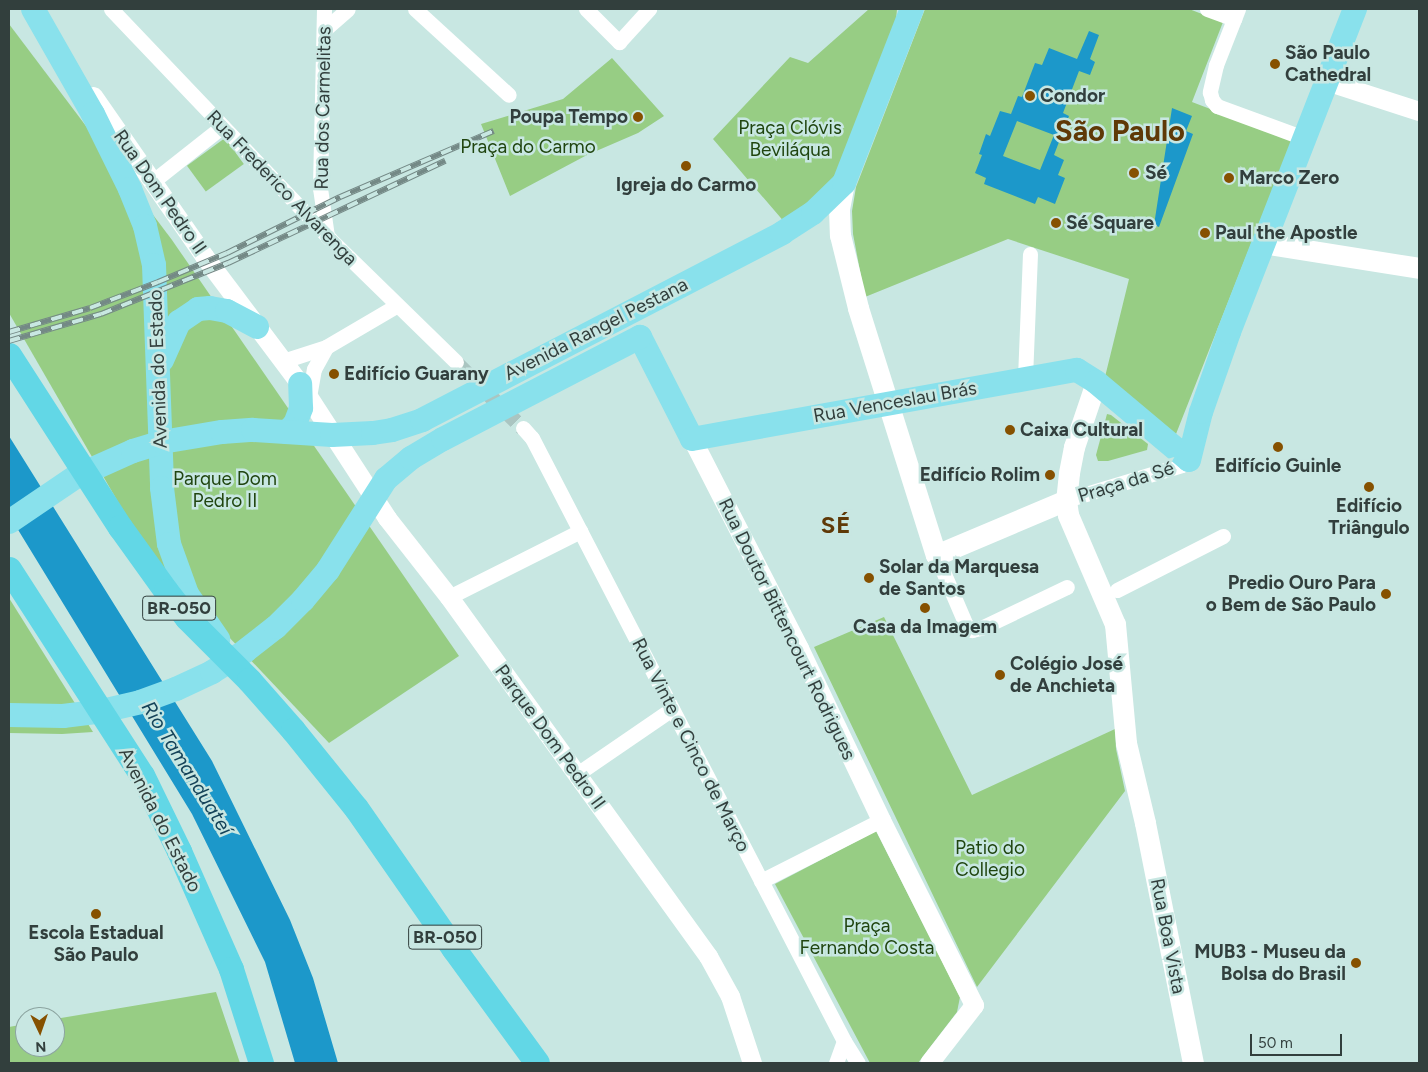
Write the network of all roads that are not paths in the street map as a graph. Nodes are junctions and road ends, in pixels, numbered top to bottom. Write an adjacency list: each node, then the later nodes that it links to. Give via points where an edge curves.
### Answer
1 (112, 9): 17 (street, Rua Frederico Alvarenga)
2 (324, 9): 12 (street, Rua dos Carmelitas)
3 (348, 9): 12 (street)
4 (416, 9): 15 (street)
5 (586, 9): 6 (street, via 618,42)
6 (649, 9)
7 (912, 9): 20 (main road)
8 (1207, 9): 11 (street)
9 (1355, 9): 13 (main road, Praça da Sé)
10 (34, 10): 14 (main road, Rua Dom Pedro II)
11 (1236, 14): 18 (street, via 1216,65 1210,92 1212,100 1217,106)
12 (325, 29): 21 (street, Rua dos Carmelitas, via 320,188)
13 (1326, 81): 16 (street); 18 (main road, Praça da Sé)
14 (75, 82): 19 (street, Rua Dom Pedro II, via 91,93); 32 (main road, Avenida do Estado, via 130,189 147,234 154,265)
15 (509, 95)
16 (1419, 111)
17 (223, 126): 19 (street); 21 (street, Rua Frederico Alvarenga)
18 (1304, 138): 22 (main road, Praça da Sé)
19 (152, 182): 27 (street, Rua Dom Pedro II)
20 (844, 183): 25 (main road, Avenida Rangel Pestana, via 817,210 782,233); 36 (main road, via 839,209 840,235 858,308)
21 (327, 236): 26 (street, Rua Frederico Alvarenga)
22 (1263, 243): 24 (main road); 41 (main road, Praça da Sé, via 1201,412)
23 (1030, 254): 33 (street)
24 (1419, 268)
25 (675, 288): 28 (main road, via 647,314 642,321); 39 (main road, Avenida Rangel Pestana, via 422,420 374,433)
26 (396, 306): 29 (street); 31 (street, Rua Frederico Alvarenga)
27 (258, 327): 32 (main road, via 227,311 198,310 183,318 176,327); 34 (street, Rua Dom Pedro II)
28 (640, 337): 40 (main road); 43 (main road, Avenida Rangel Pestana, via 443,439 386,479)
29 (326, 347): 34 (street); 34 (street, via 314,369)
30 (9, 355): 54 (highway, Avenida do Estado / BR-050, via 120,527 166,591 199,632)
31 (456, 362)
32 (158, 368): 54 (main road, Avenida do Estado, via 163,497 172,553 187,594)
33 (1025, 378): 35 (main road, Rua Venceslau Brás, via 1077,370); 36 (main road, Rua Venceslau Brás)
34 (296, 379): 38 (main road, via 301,408 295,424); 39 (street, Parque Dom Pedro II)
35 (1096, 382): 41 (main road, Praça da Sé); 44 (main road, Praça da Sé, via 1074,446)
36 (889, 403): 40 (main road, Rua Venceslau Brás); 49 (main road)
37 (524, 428): 46 (street, Rua Vinte e Cinco de Março)
38 (284, 432): 39 (main road, Avenida Rangel Pestana); 42 (main road, Avenida Rangel Pestana, via 222,432 162,442 104,462)
39 (332, 435): 43 (street, Parque Dom Pedro II)
40 (692, 439): 58 (street, Rua Doutor Bittencourt Rodrigues, via 799,648)
41 (1189, 460): 44 (street, Praça da Sé, via 1182,465 1150,472)
42 (51, 493): 45 (main road, Avenida Rangel Pestana); 48 (main road)
43 (373, 496): 53 (street, Parque Dom Pedro II); 56 (main road, Avenida Rangel Pestana, via 328,570 303,600 245,651 212,672 140,702 102,711 63,716)
44 (1066, 500): 49 (main road); 67 (main road, Rua Boa Vista, via 1068,515 1115,624 1126,743)
45 (9, 522)
46 (580, 531): 53 (street); 55 (street, Rua Vinte e Cinco de Março)
47 (1223, 536): 52 (street)
48 (9, 539)
49 (936, 555): 51 (street, via 966,625 972,630)
50 (9, 569): 61 (highway, Avenida do Estado, via 142,776 231,969)
51 (1067, 586)
52 (1117, 590)
53 (449, 597): 57 (street, Parque Dom Pedro II)
54 (249, 680): 62 (highway, Avenida do Estado / BR-050, via 356,808)
55 (672, 709): 57 (street); 59 (street, Rua Vinte e Cinco de Março)
56 (9, 715)
57 (577, 774): 63 (street, Parque Dom Pedro II, via 708,956 730,996)
58 (881, 820): 59 (street); 66 (street, via 974,1005)
59 (761, 881): 60 (street, Rua Vinte e Cinco de Março)
60 (844, 1040): 64 (street); 65 (street, Rua Vinte e Cinco de Março)
61 (261, 1063)
62 (537, 1063)
63 (752, 1063)
64 (836, 1063)
65 (858, 1063)
66 (929, 1063)
67 (1193, 1063)

